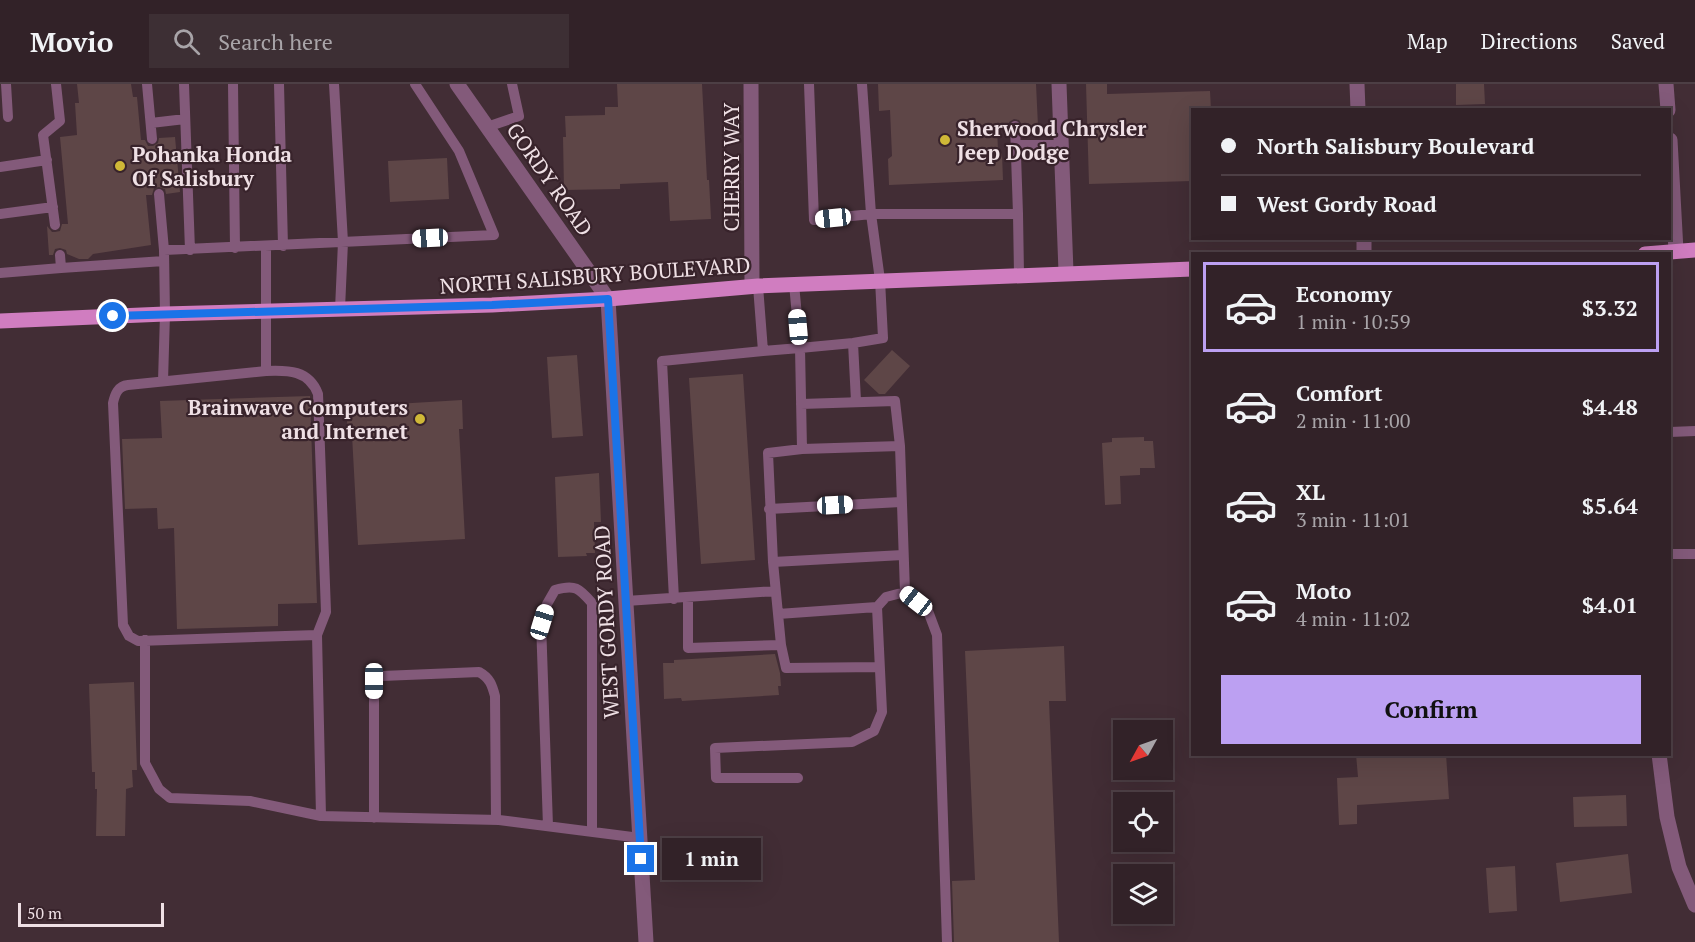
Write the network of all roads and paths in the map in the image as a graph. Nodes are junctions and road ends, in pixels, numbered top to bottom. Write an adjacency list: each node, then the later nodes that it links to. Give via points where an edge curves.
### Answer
1 (6, 84): 19 (lane)
2 (56, 84): 27 (lane, via 60,122 43,135)
3 (147, 84): 21 (lane)
4 (184, 84): 20 (lane)
5 (233, 84): 39 (lane)
6 (279, 84): 38 (lane)
7 (334, 84): 36 (lane)
8 (415, 84): 36 (lane, via 459,151 494,235)
9 (457, 84): 23 (street, GORDY ROAD)
10 (512, 84): 23 (lane, via 519,116)
11 (751, 84): 53 (street, CHERRY WAY)
12 (809, 84): 33 (lane, via 814,220)
13 (862, 84): 33 (lane)
14 (1059, 84): 26 (street)
15 (1357, 84): 17 (street)
16 (1666, 84): 18 (street)
17 (1358, 108)
18 (1668, 108)
19 (8, 117)
20 (185, 119): 21 (lane); 40 (lane)
21 (151, 123): 24 (lane)
22 (1015, 126): 25 (lane)
23 (487, 127): 54 (street, GORDY ROAD)
24 (152, 139)
25 (1016, 145): 26 (lane); 34 (lane)
26 (1062, 145): 48 (street)
27 (46, 160): 28 (lane); 31 (lane)
28 (0, 167)
29 (1671, 187): 42 (street)
30 (159, 194): 45 (lane)
31 (53, 207): 32 (lane); 35 (lane)
32 (0, 214)
33 (872, 214): 34 (lane); 51 (lane)
34 (1018, 214): 50 (lane)
35 (56, 225)
36 (343, 243): 38 (lane); 55 (lane)
37 (266, 246): 38 (lane); 39 (lane); 56 (lane)
38 (283, 246)
39 (235, 248): 40 (lane)
40 (190, 249): 45 (lane)
41 (1695, 250): 42 (main road)
42 (1676, 251): 43 (main road)
43 (1666, 252)
44 (60, 255): 46 (lane)
45 (164, 255): 46 (lane); 57 (lane)
46 (61, 268): 49 (lane)
47 (1191, 269): 48 (main road, NORTH SALISBURY BOULEVARD)
48 (1066, 272): 50 (main road, NORTH SALISBURY BOULEVARD)
49 (0, 273)
50 (1018, 274): 51 (main road, NORTH SALISBURY BOULEVARD)
51 (880, 280): 52 (main road, NORTH SALISBURY BOULEVARD); 59 (lane, via 883,338)
52 (794, 284): 53 (main road, NORTH SALISBURY BOULEVARD); 60 (lane)
53 (755, 286): 54 (main road, NORTH SALISBURY BOULEVARD); 61 (lane)
54 (608, 299): 55 (main road, NORTH SALISBURY BOULEVARD); 80 (street, WEST GORDY ROAD)
55 (340, 309): 56 (main road, NORTH SALISBURY BOULEVARD)
56 (267, 311): 57 (main road, NORTH SALISBURY BOULEVARD); 62 (lane)
57 (165, 314): 58 (main road, NORTH SALISBURY BOULEVARD); 63 (lane)
58 (0, 321)
59 (853, 343): 60 (lane); 64 (lane)
60 (800, 348): 61 (lane); 65 (lane)
61 (763, 351): 79 (lane, via 662,361)
62 (266, 372): 63 (lane); 83 (lane, via 290,370 301,374 318,394 326,612)
63 (164, 381): 84 (lane, via 123,386 115,393 113,403 123,625 129,636)
64 (856, 401): 65 (lane); 68 (lane, via 895,401)
65 (801, 404): 69 (lane)
66 (1695, 431): 67 (lane)
67 (1671, 432)
68 (900, 446): 69 (lane); 70 (lane)
69 (802, 448): 71 (lane, via 768,453)
70 (901, 502): 71 (lane); 74 (lane)
71 (769, 508): 75 (lane)
72 (1671, 554): 73 (lane)
73 (1695, 554)
74 (903, 555): 75 (lane); 77 (lane)
75 (773, 562): 76 (lane)
76 (775, 591): 78 (lane); 82 (lane)
77 (904, 592): 81 (lane, via 886,597); 97 (lane, via 928,611 937,635)
78 (688, 598): 79 (lane); 85 (lane, via 688,648)
79 (674, 599): 80 (lane)
80 (626, 601): 94 (street, WEST GORDY ROAD)
81 (877, 608): 82 (lane); 86 (lane)
82 (778, 614): 85 (lane)
83 (317, 635): 84 (lane); 89 (lane)
84 (145, 640): 89 (lane, via 145,763 159,789 170,798 250,801)
85 (780, 645): 86 (lane, via 786,668)
86 (879, 667): 88 (lane, via 882,712 874,731 852,742 715,748 716,777)
87 (1659, 756): 95 (street, via 1667,817 1679,867)
88 (798, 778)
89 (321, 816): 90 (lane)
90 (374, 818): 91 (lane); 91 (lane, via 374,681 382,676 479,672 491,682 495,696)
91 (496, 820): 92 (lane)
92 (548, 826): 93 (lane); 93 (lane, via 542,622 555,590 568,586 580,590 592,603)
93 (592, 832): 94 (lane)
94 (640, 838): 96 (street, WEST GORDY ROAD)
95 (1695, 904)
96 (646, 942)
97 (947, 942)

